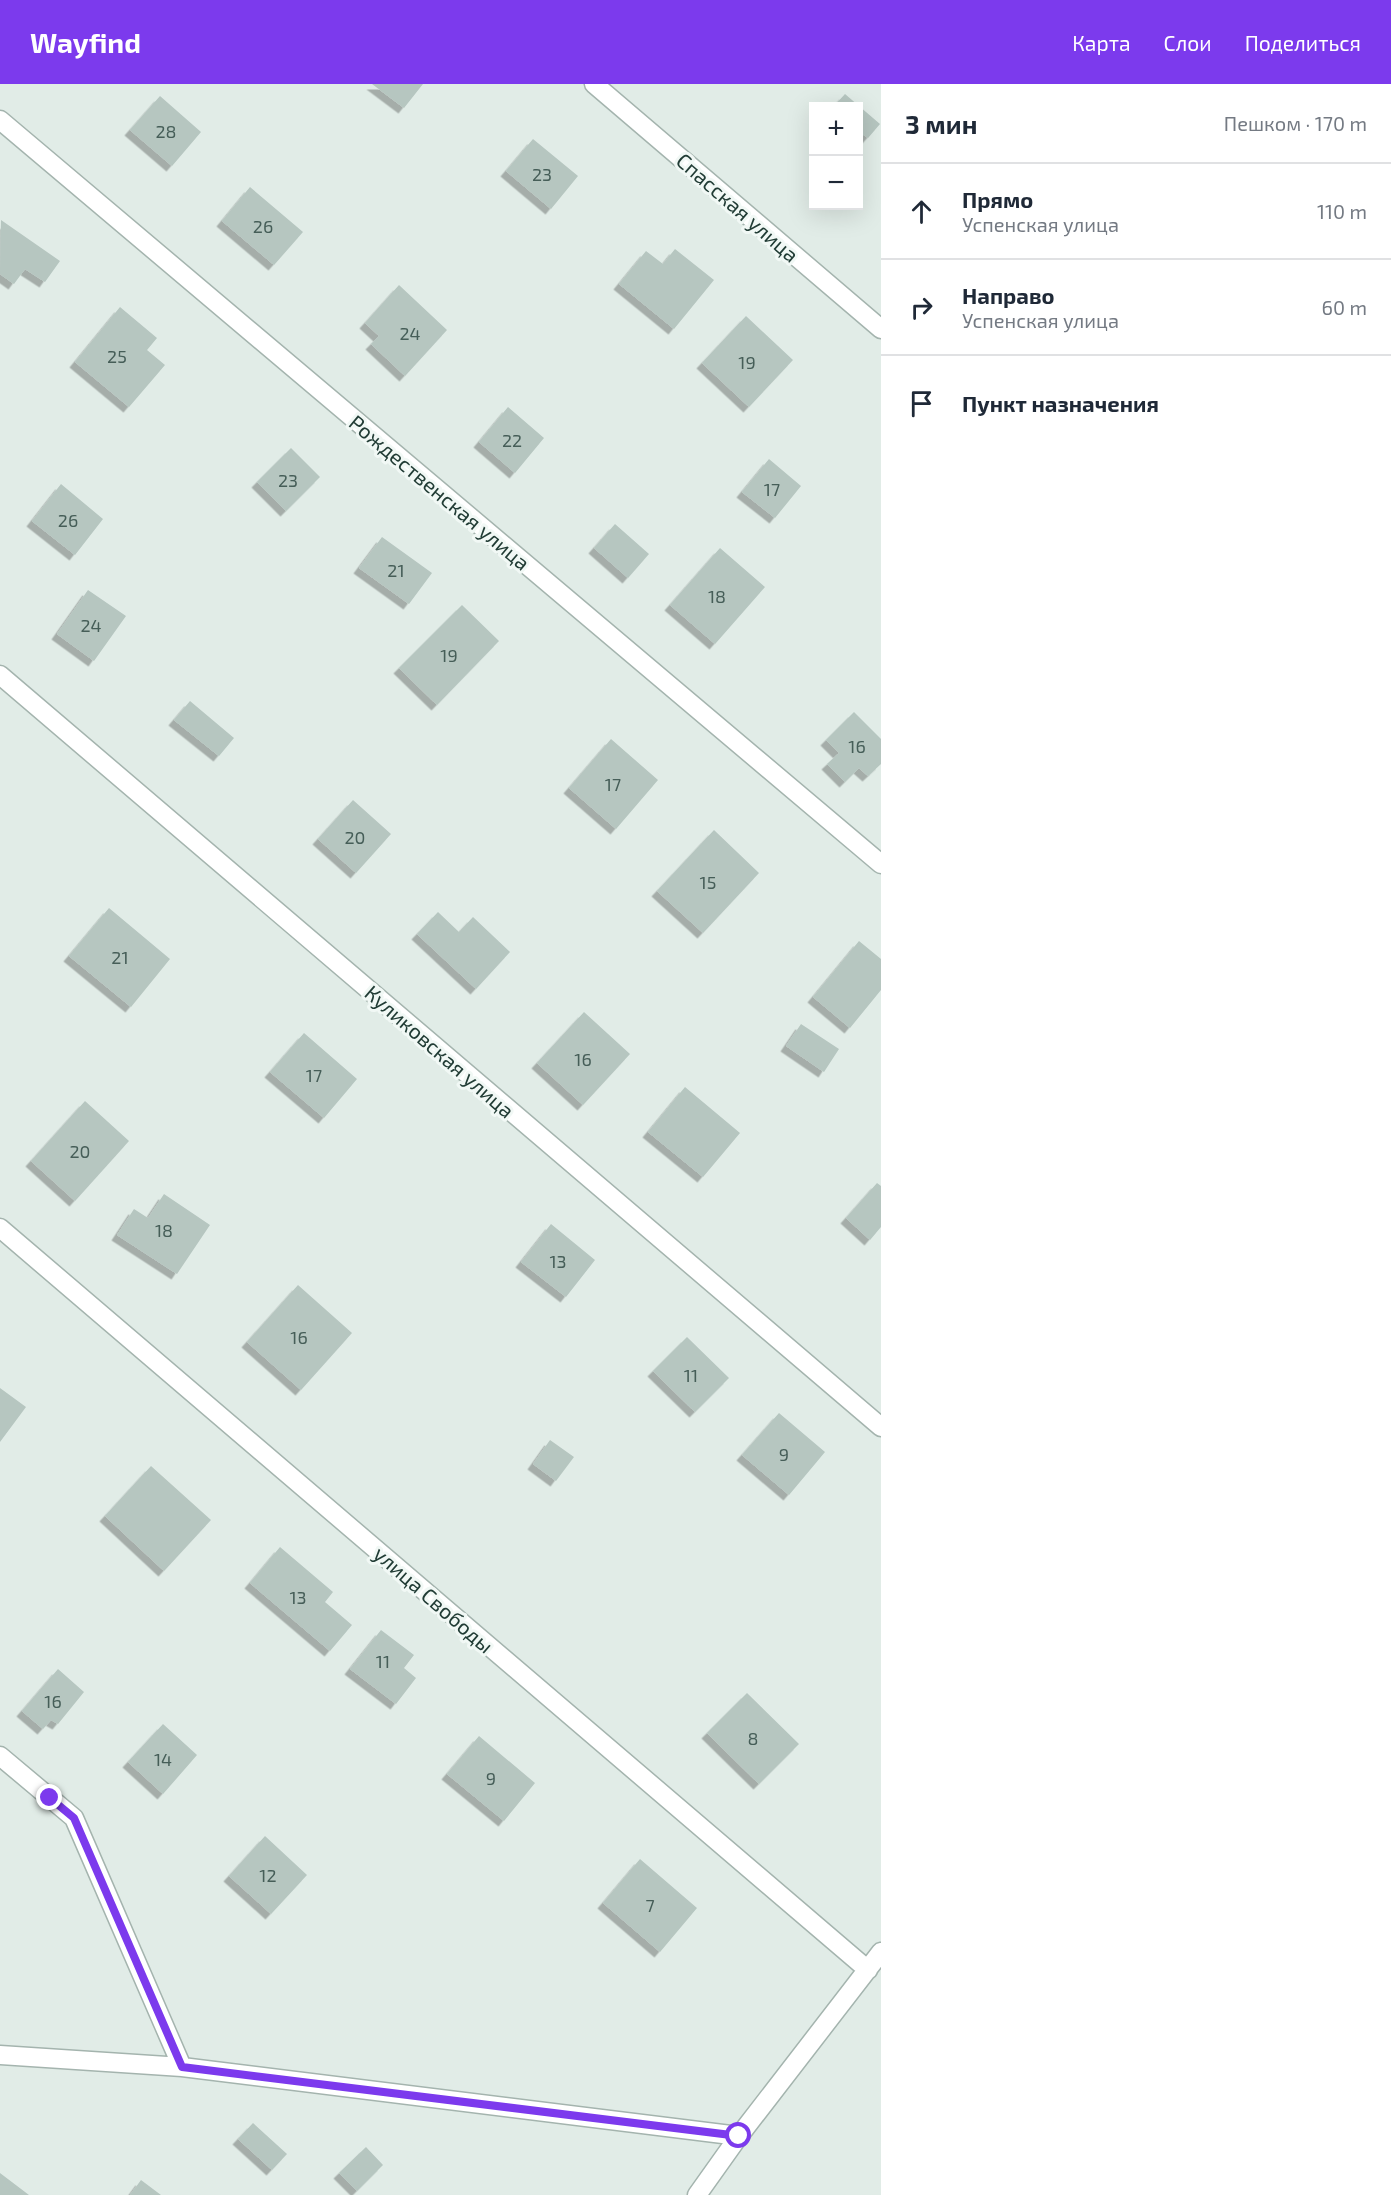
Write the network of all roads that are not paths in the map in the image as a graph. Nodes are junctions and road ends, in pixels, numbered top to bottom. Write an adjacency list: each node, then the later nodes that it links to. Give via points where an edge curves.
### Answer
1 (594, 84): 3 (street, Спасская улица)
2 (0, 120): 5 (street, Рождественская улица)
3 (881, 329)
4 (0, 675): 7 (street, Куликовская улица)
5 (881, 864)
6 (0, 1228): 10 (street, улица Свободы)
7 (881, 1428)
8 (0, 1756): 12 (street, via 74,1818)
9 (881, 1952): 10 (street)
10 (868, 1970): 13 (street)
11 (0, 2055): 12 (street)
12 (182, 2067): 13 (street)
13 (739, 2136): 14 (street)
14 (697, 2195)

